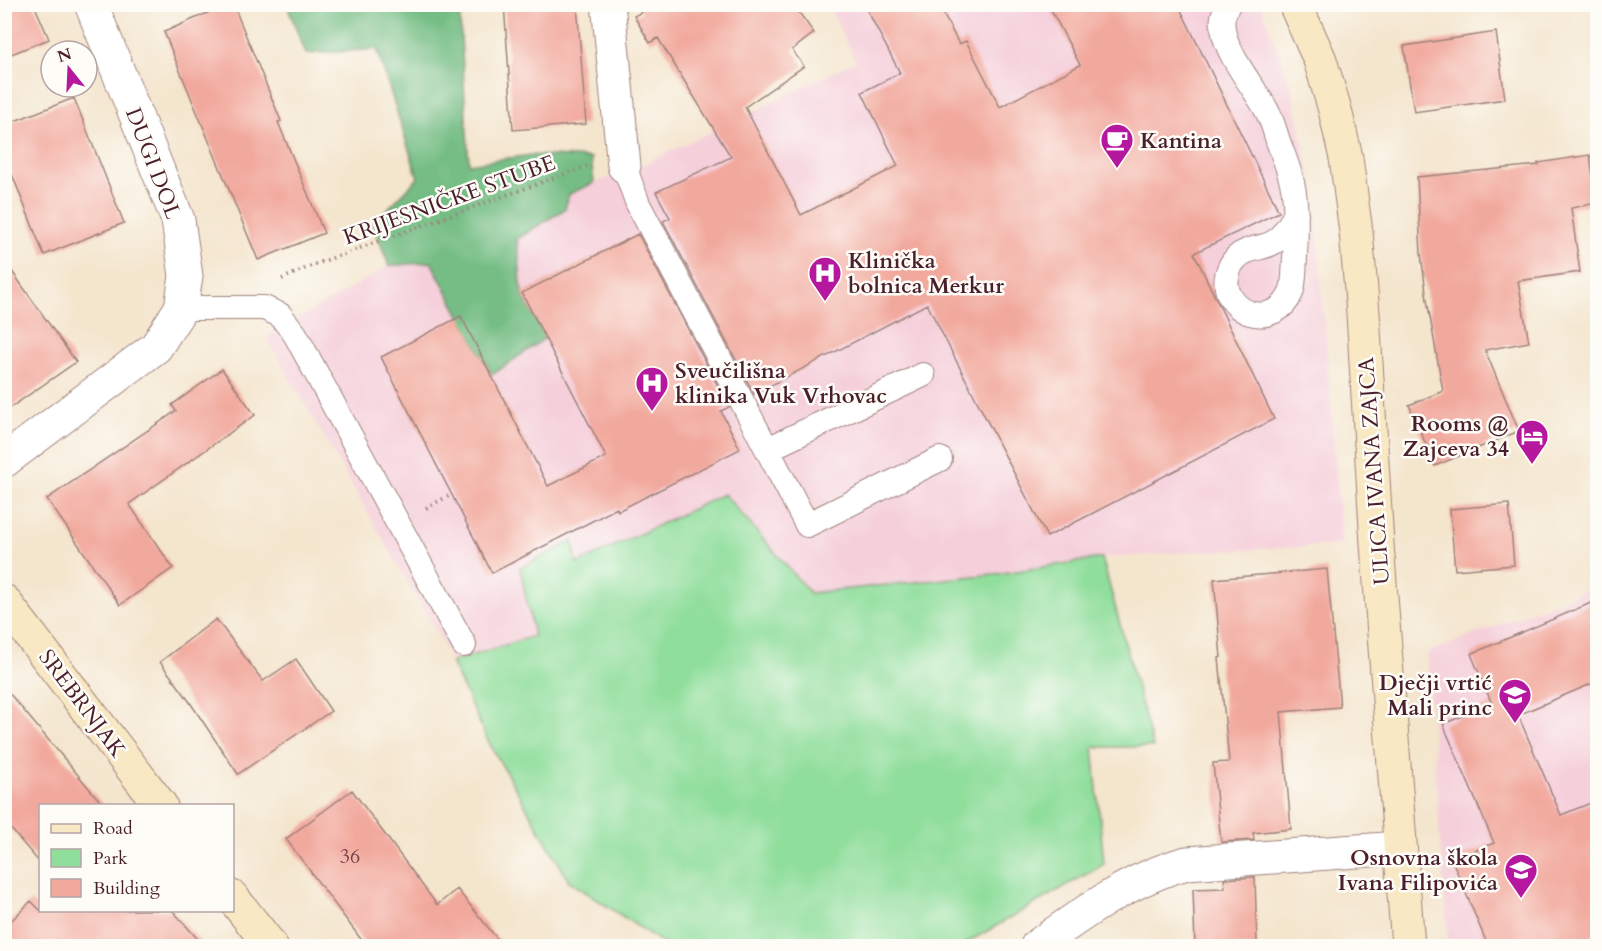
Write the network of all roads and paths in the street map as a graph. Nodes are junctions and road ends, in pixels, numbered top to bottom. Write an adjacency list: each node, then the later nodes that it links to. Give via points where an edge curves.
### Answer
1 (91, 4): 8 (street, DUGI DOL, via 178,220 186,276)
2 (608, 4): 5 (street)
3 (1228, 4): 6 (lane, via 1223,18 1225,39 1268,111 1294,192)
4 (1295, 4): 16 (main road, ULICA IVANA ZAJCA, via 1320,60 1335,110 1356,232)
5 (610, 165): 7 (path, KRIJESNIČKE STUBE); 10 (lane, via 638,204)
6 (1296, 214)
7 (313, 265)
8 (181, 308): 12 (street, DUGI DOL, via 156,347); 14 (lane, via 264,309 280,315 295,334)
9 (923, 375): 10 (lane)
10 (768, 449): 11 (lane, via 807,525)
11 (940, 459)
12 (4, 461)
13 (4, 601): 15 (main road, SREBRNJAK)
14 (464, 645)
15 (159, 804)
16 (1400, 848): 19 (street, via 1179,865 1144,878 1093,906); 20 (main road, ULICA IVANA ZAJCA)
17 (234, 900): 18 (main road)
18 (271, 946)
19 (1037, 946)
20 (1408, 946)

